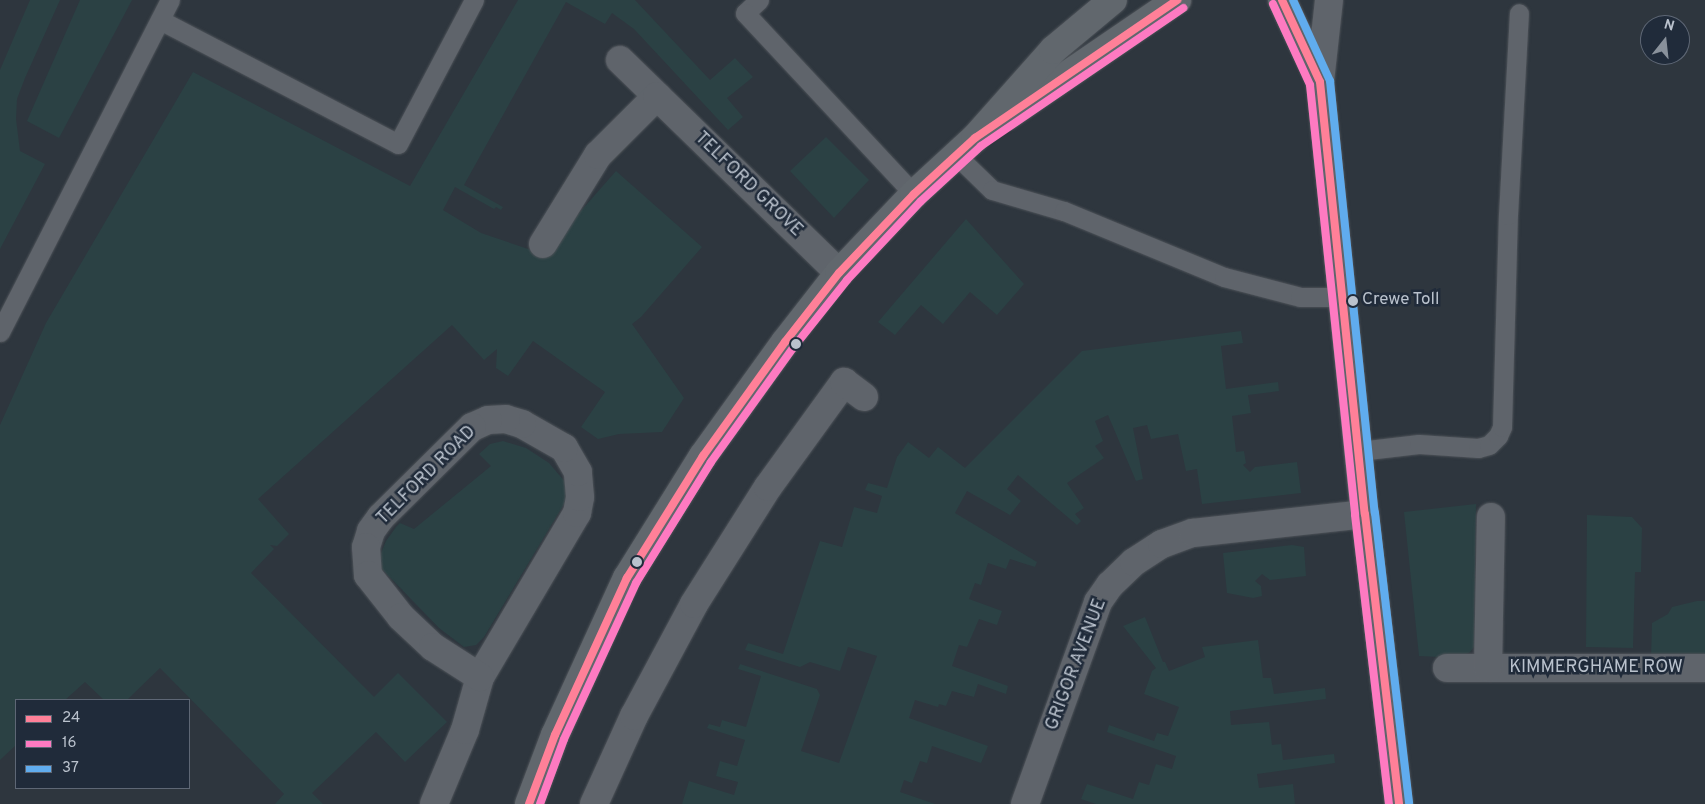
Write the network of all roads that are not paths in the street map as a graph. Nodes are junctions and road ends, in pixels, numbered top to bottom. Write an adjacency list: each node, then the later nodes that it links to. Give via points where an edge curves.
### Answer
1 (170, 0): 9 (lane)
2 (474, 0): 9 (lane, via 398,144)
3 (759, 0): 14 (lane, via 745,13)
4 (1113, 0): 13 (main road, via 1053,50)
5 (1177, 0): 13 (main road)
6 (1282, 0): 11 (street)
7 (1329, 0): 11 (street)
8 (1519, 13): 20 (lane, via 1508,215 1502,426 1489,445 1478,448 1420,444)
9 (160, 20): 18 (lane)
10 (620, 60): 12 (street, TELFORD GROVE)
11 (1320, 82): 17 (street)
12 (657, 96): 15 (street, via 598,155); 16 (street, TELFORD GROVE)
13 (965, 146): 14 (main road); 17 (lane, via 992,190 1064,211 1224,277 1300,297)
14 (914, 194): 16 (main road)
15 (542, 244)
16 (839, 273): 28 (main road, via 703,456 627,578 555,735)
17 (1343, 298): 20 (street)
18 (0, 332)
19 (864, 398): 29 (street, via 844,382 768,487 694,604 634,716)
20 (1359, 452): 21 (street)
21 (1365, 514): 30 (street, GRIGOR AVENUE, via 1193,534 1162,544 1134,562 1098,602); 31 (street)
22 (1491, 517): 24 (street, KIMMERGHAME ROW)
23 (1447, 668): 24 (street, KIMMERGHAME ROW)
24 (1488, 668): 25 (street, KIMMERGHAME ROW)
25 (1705, 668)
26 (480, 677): 26 (street, TELFORD ROAD, via 577,513 580,497 578,472 564,448 522,424 506,419 488,420 472,427 381,517 371,531 366,547 368,575 401,618 433,647); 27 (street, TELFORD ROAD, via 465,730)
27 (434, 804)
28 (529, 804)
29 (594, 804)
30 (1025, 804)
31 (1399, 804)

